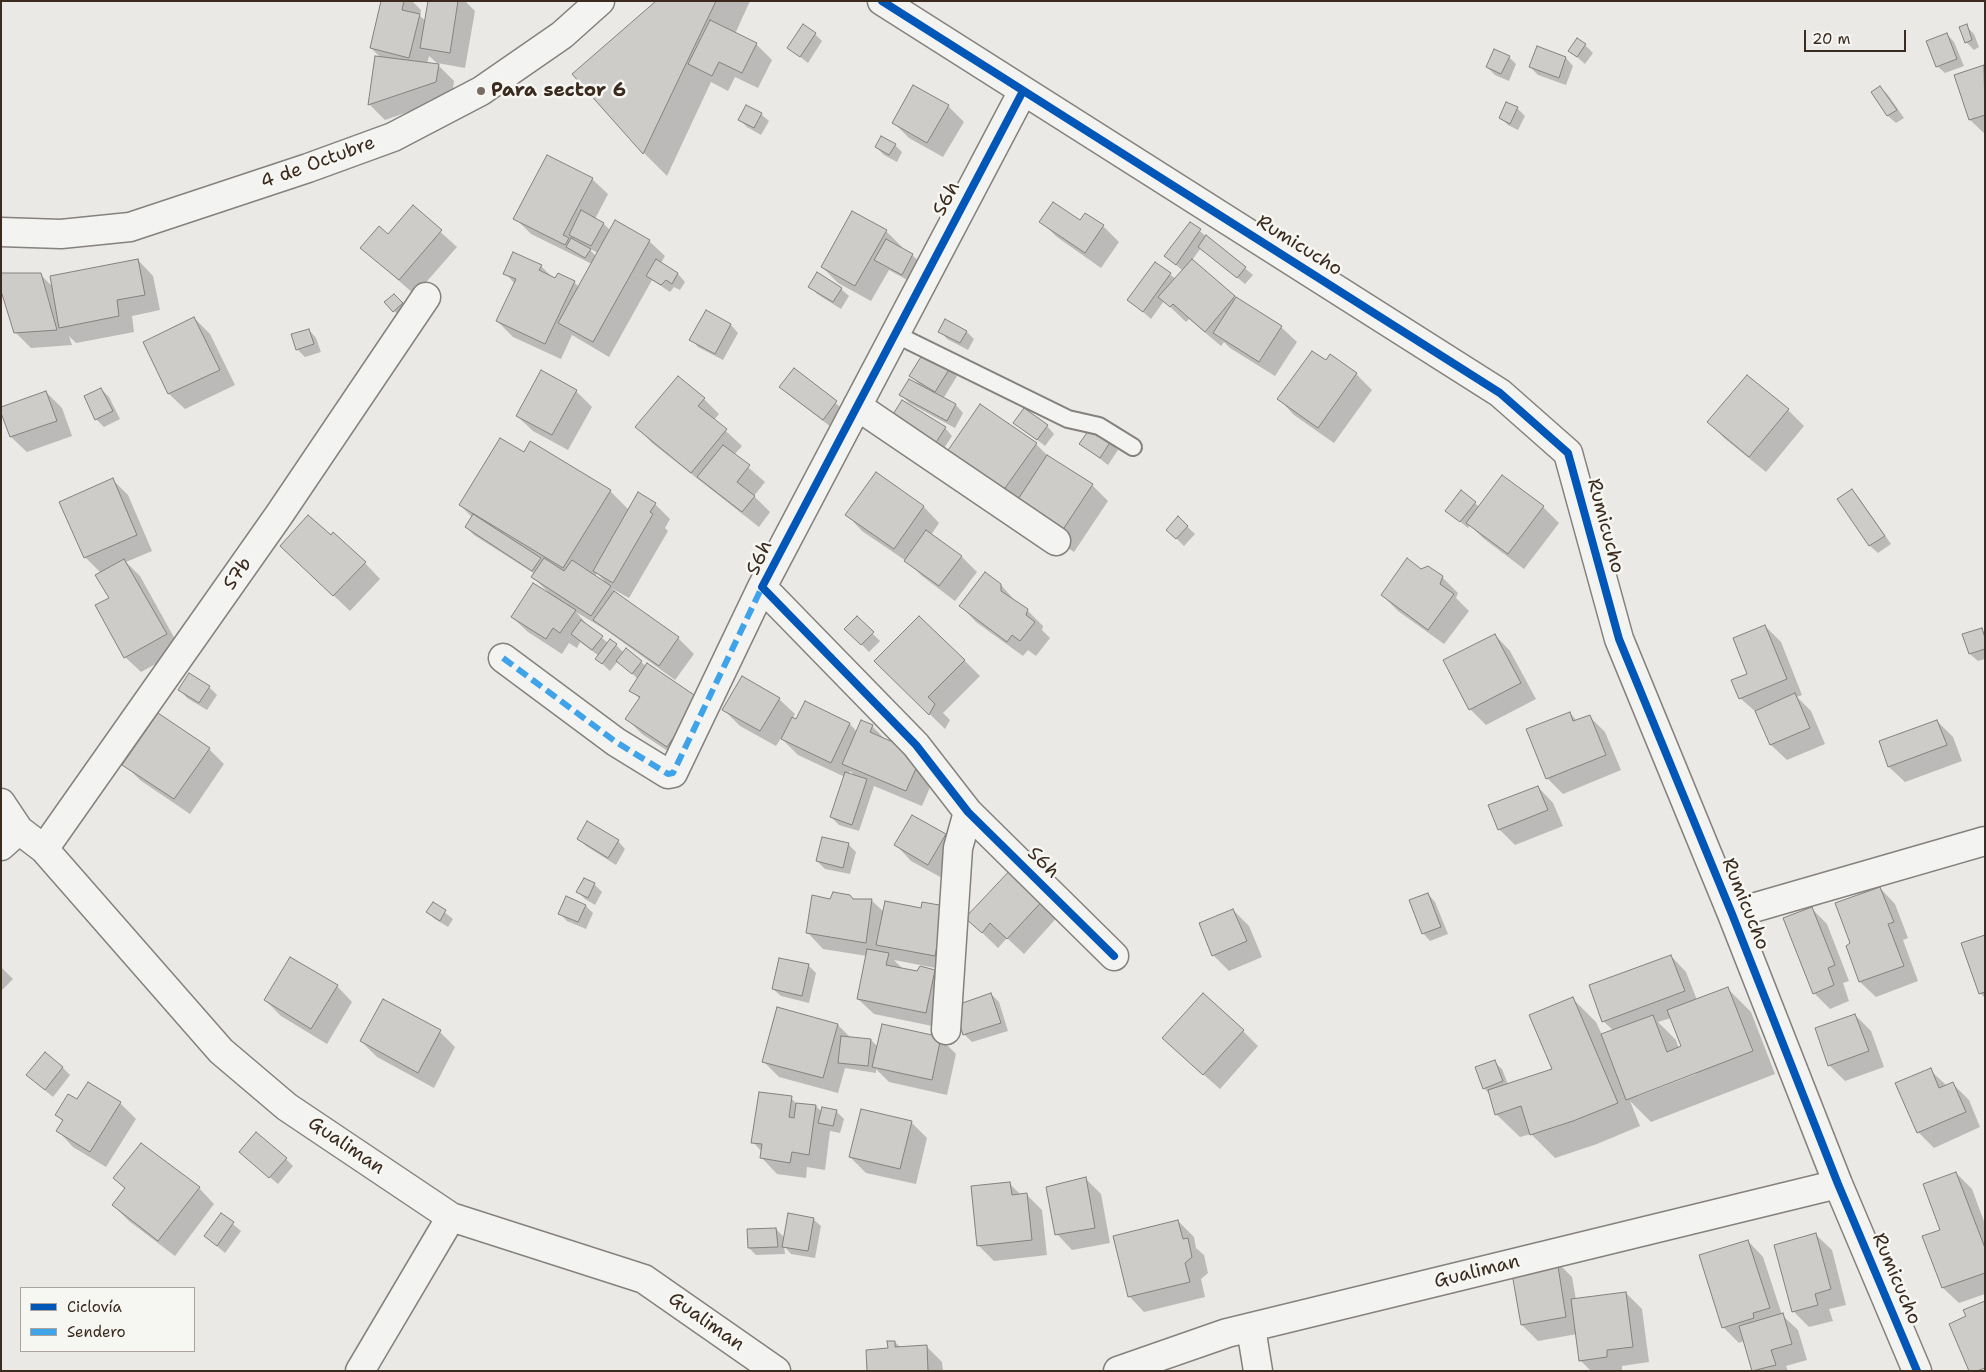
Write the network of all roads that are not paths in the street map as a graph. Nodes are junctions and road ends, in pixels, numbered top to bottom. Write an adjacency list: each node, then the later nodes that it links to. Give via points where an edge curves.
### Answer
1 (600, 1): 4 (street, 4 de Octubre, via 562,35 480,91 393,137 130,227 61,234)
2 (882, 1): 3 (street, Rumicucho)
3 (1023, 91): 6 (street, S6h); 17 (street, Rumicucho, via 1500,392 1568,453 1620,639)
4 (1, 232)
5 (426, 297): 16 (street, S7b, via 279,515)
6 (895, 334): 7 (street, S6h); 8 (lane, via 1068,419 1099,426)
7 (857, 406): 9 (street); 10 (street, S6h)
8 (1133, 447)
9 (1056, 541)
10 (762, 587): 11 (street, via 673,773 668,774 616,742); 13 (street, S6h, via 916,745)
11 (503, 658)
12 (1, 803): 14 (street, Gualiman)
13 (968, 812): 18 (street, S6h); 19 (street, via 958,848)
14 (10, 838): 16 (street, Gualiman)
15 (1985, 841): 17 (street)
16 (44, 849): 21 (street, Gualiman, via 221,1051 287,1107)
17 (1732, 914): 20 (street, Rumicucho)
18 (1114, 956)
19 (946, 1030)
20 (1838, 1184): 22 (street, Gualiman); 27 (street, Rumicucho)
21 (451, 1217): 23 (street); 24 (street, Gualiman, via 644,1278)
22 (1251, 1328): 25 (street, Gualiman, via 1227,1333); 26 (street)
23 (360, 1371)
24 (776, 1371)
25 (1118, 1371)
26 (1258, 1371)
27 (1917, 1371)

